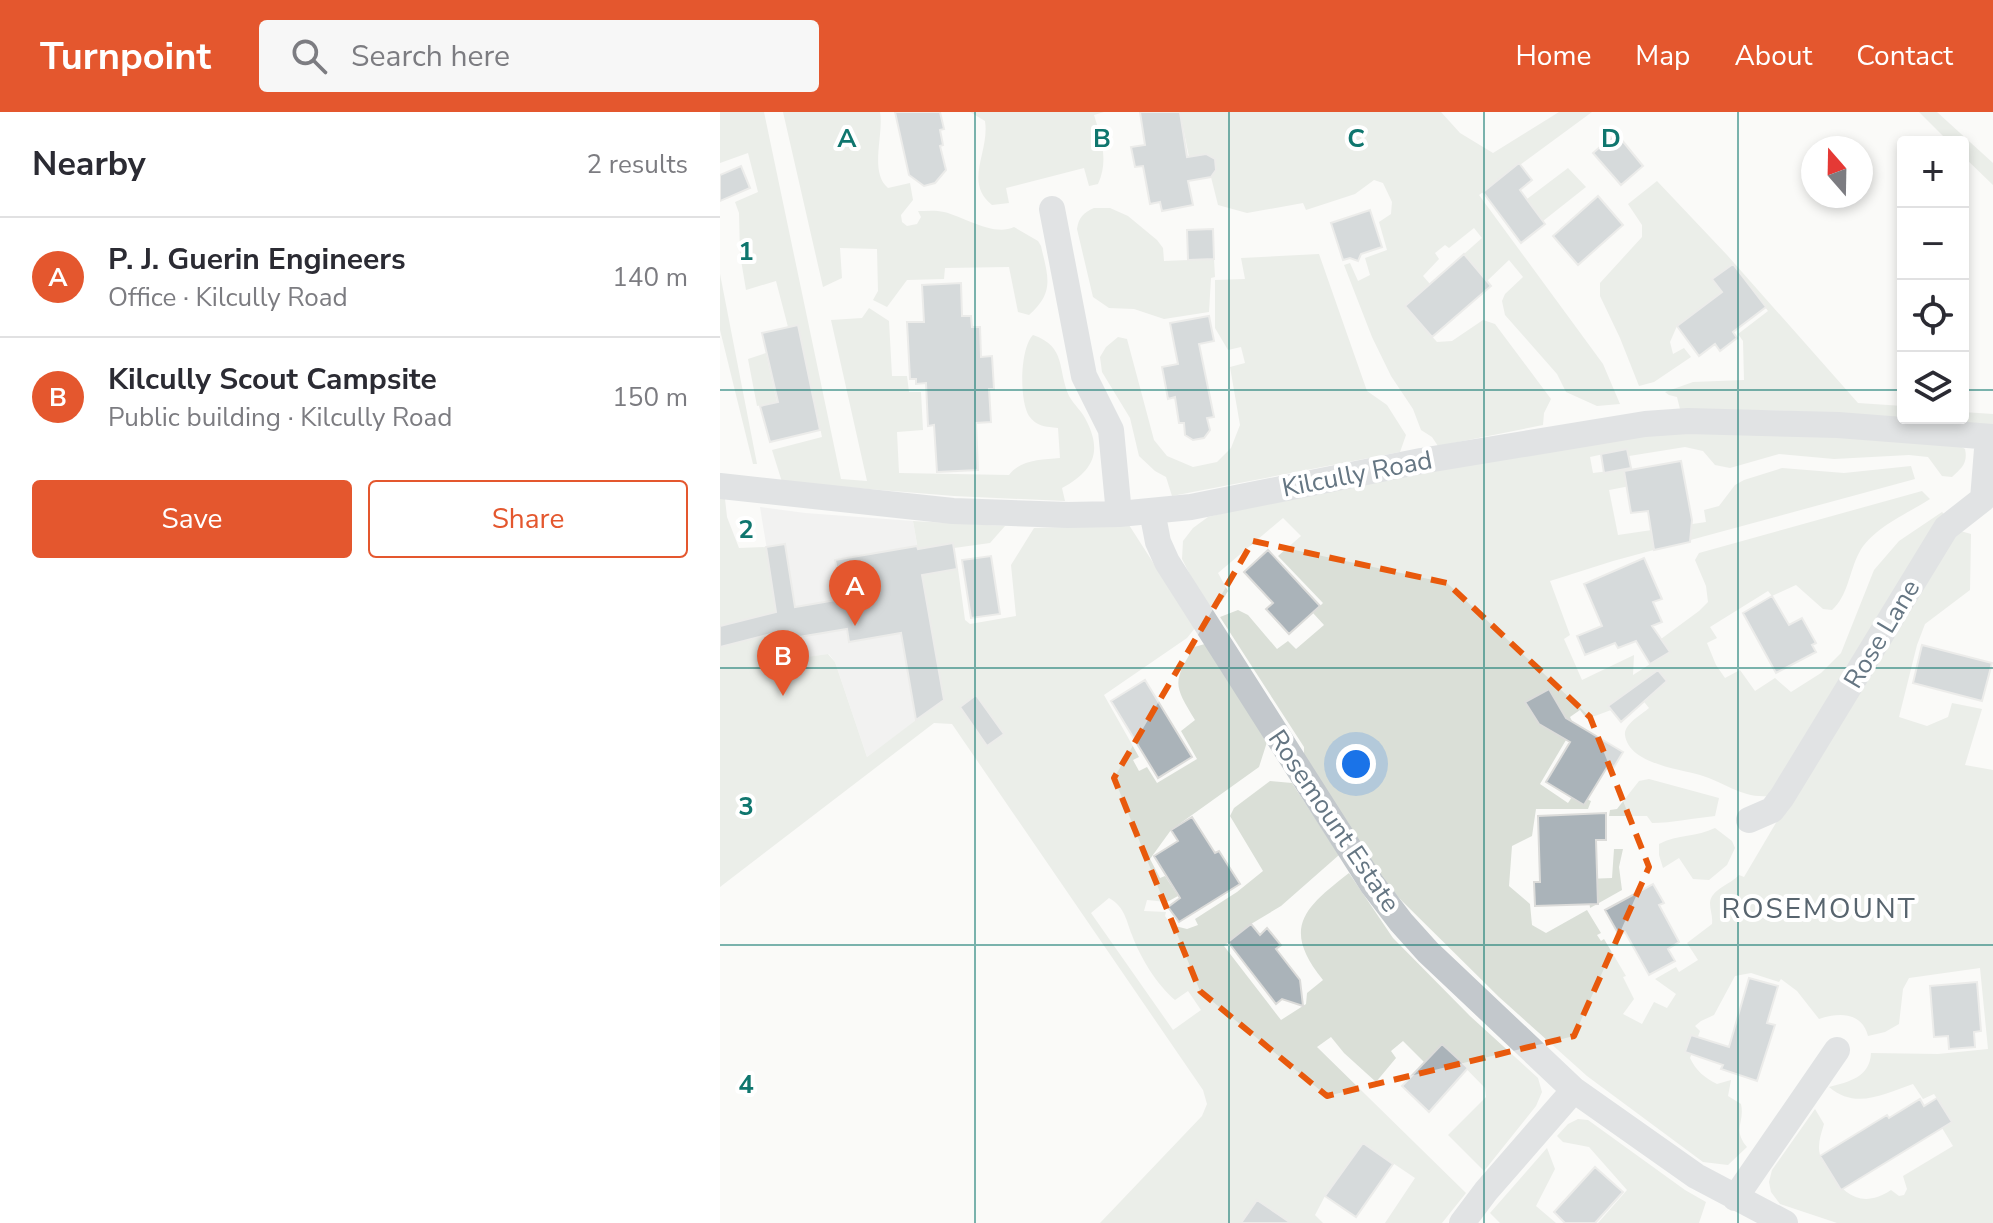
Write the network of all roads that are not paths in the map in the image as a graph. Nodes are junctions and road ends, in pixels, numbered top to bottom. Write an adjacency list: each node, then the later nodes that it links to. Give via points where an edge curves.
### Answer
1 (1052, 209): 5 (street, via 1084,376 1113,438)
2 (1991, 437): 4 (street, Kilcully Road, via 1838,425 1645,424); 6 (street, Rose Lane, via 1983,499 1946,528 1782,797 1772,810)
3 (720, 486): 5 (street, Kilcully Road, via 953,511)
4 (1152, 511): 5 (street, Kilcully Road); 8 (street, Rosemount Estate, via 1167,562 1372,884 1428,952)
5 (1119, 514)
6 (1749, 820)
7 (1837, 1050): 9 (street)
8 (1574, 1090): 9 (street, Rosemount Estate); 10 (street)
9 (1735, 1198): 11 (street, Rosemount Estate)
10 (1462, 1223)
11 (1785, 1223)

